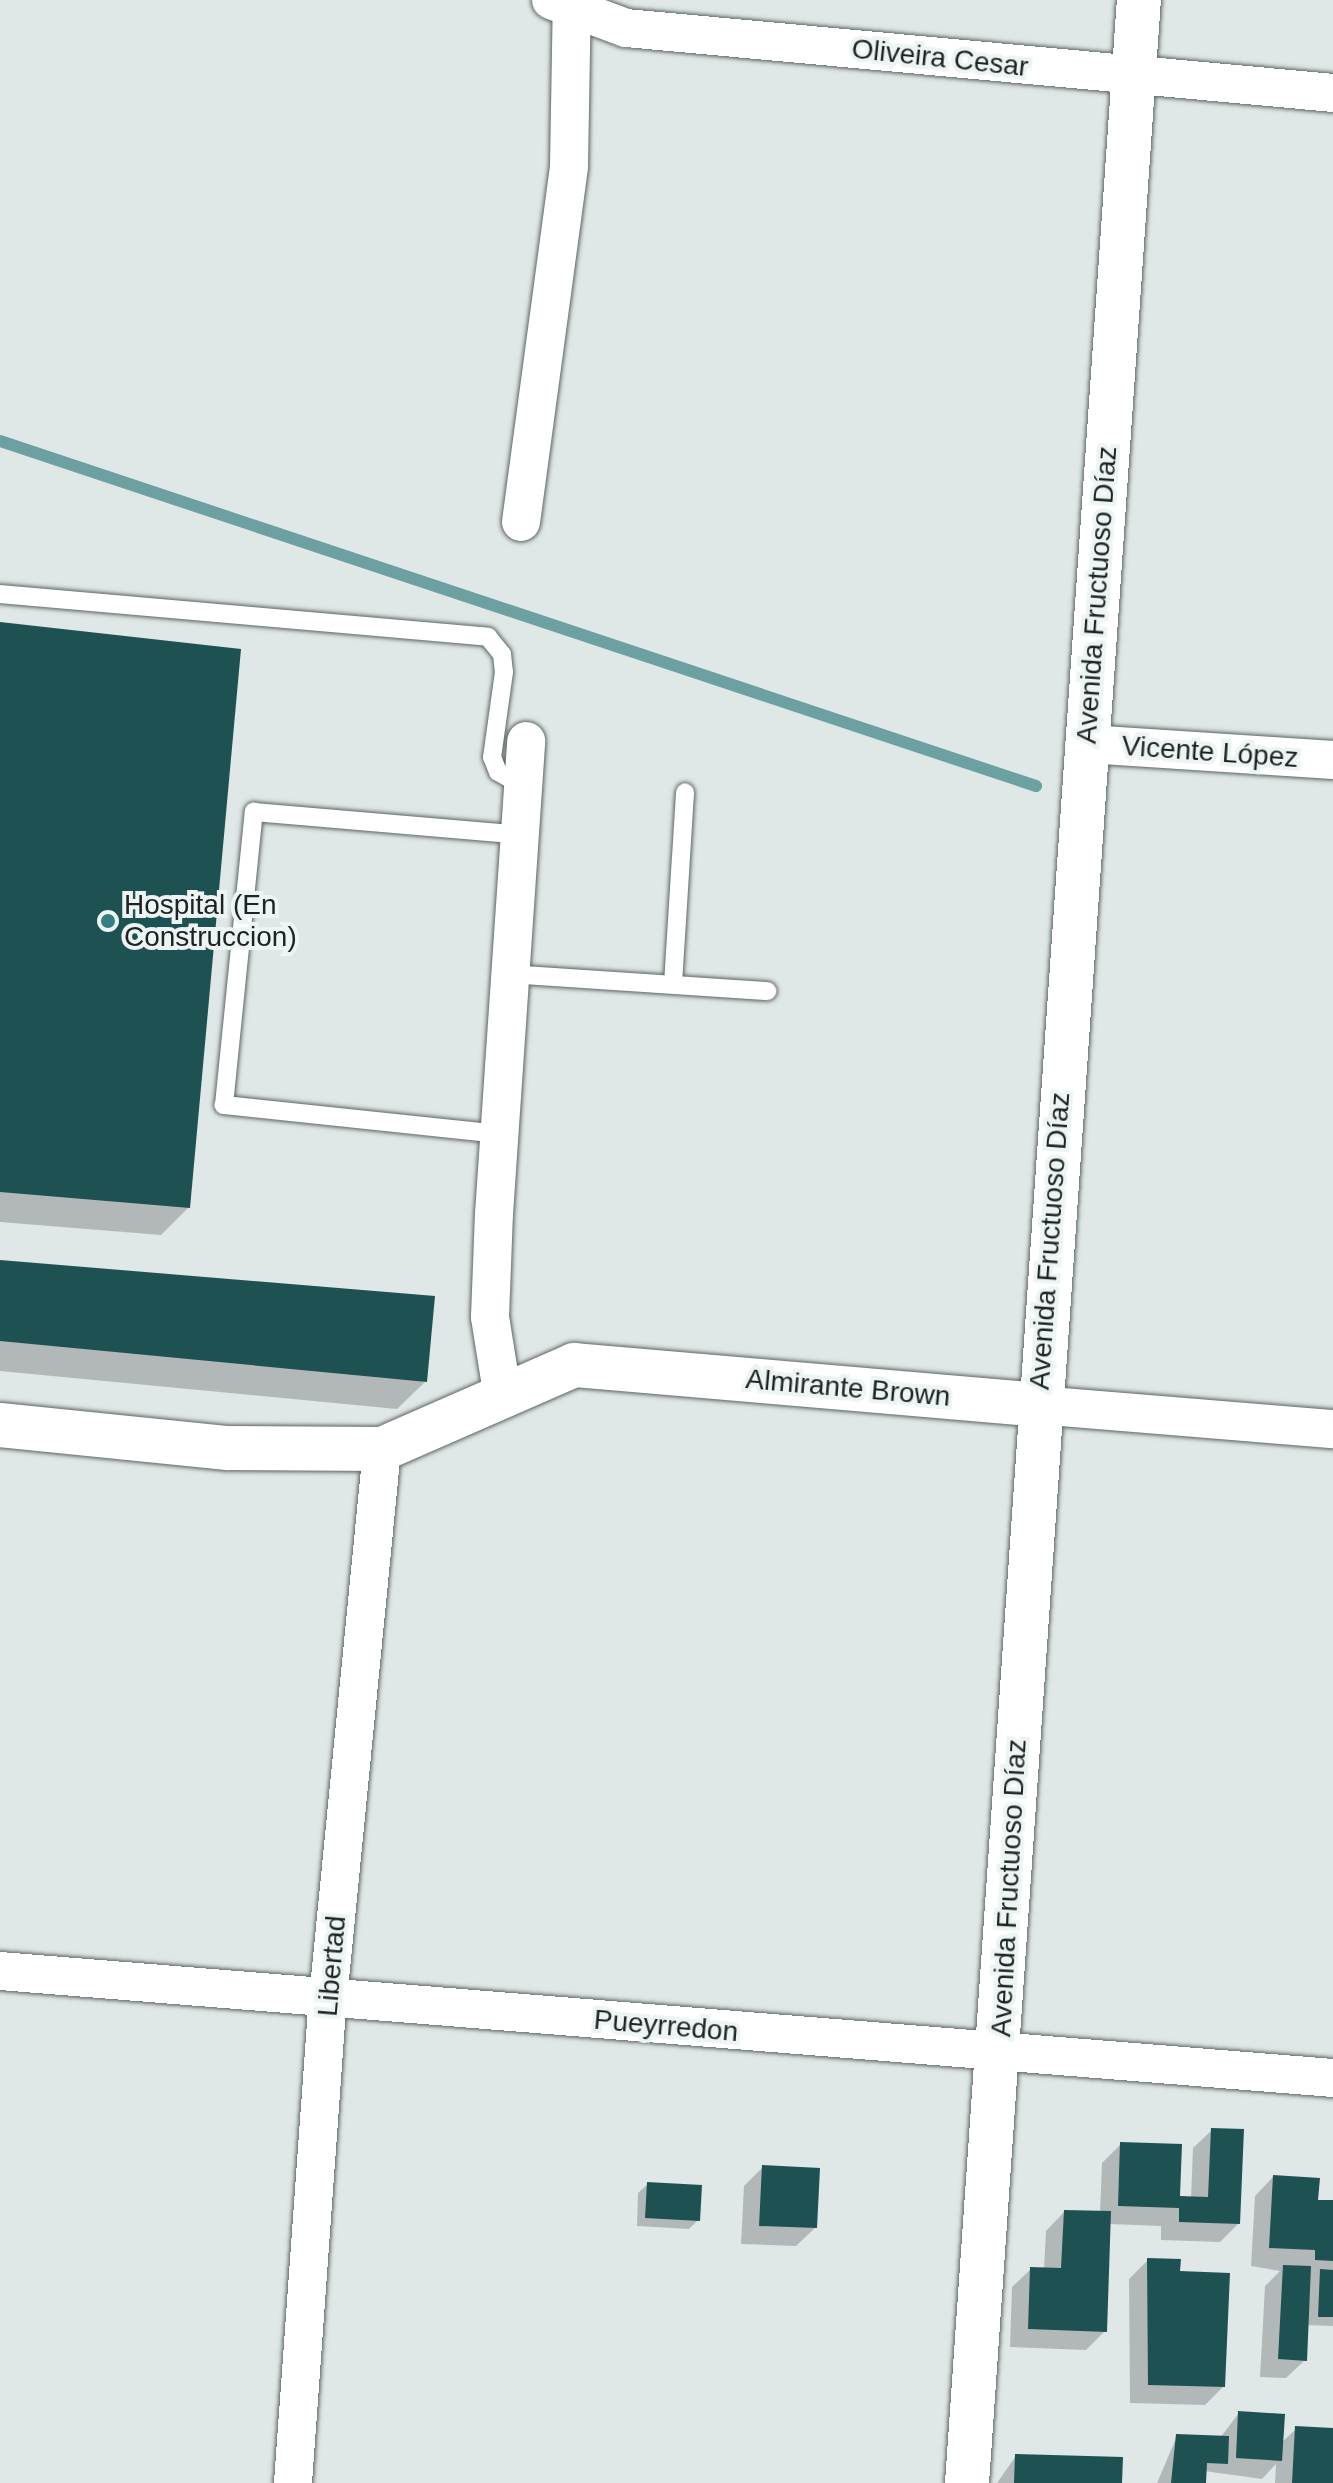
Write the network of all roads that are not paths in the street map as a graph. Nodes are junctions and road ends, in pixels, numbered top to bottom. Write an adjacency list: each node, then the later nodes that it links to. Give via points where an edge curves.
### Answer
1 (1139, 0): 3 (street, Avenida Fructuoso Díaz)
2 (565, 3): 3 (street, Oliveira Cesar, via 626,28); 5 (street, via 569,166)
3 (1134, 77): 4 (street, Oliveira Cesar); 8 (street, Avenida Fructuoso Díaz)
4 (1333, 93)
5 (521, 522)
6 (0, 594): 10 (lane, via 488,637 502,654 504,672 492,757 498,772)
7 (526, 741): 10 (street)
8 (1087, 744): 9 (street, Vicente López); 18 (street, Avenida Fructuoso Díaz)
9 (1333, 760)
10 (523, 786): 12 (street)
11 (685, 792): 14 (lane)
12 (520, 835): 13 (street); 16 (lane, via 254,812 224,1105)
13 (510, 974): 14 (lane); 16 (street)
14 (673, 984): 15 (lane)
15 (767, 991)
16 (500, 1134): 17 (street, via 490,1317)
17 (502, 1392): 18 (street, Almirante Brown, via 574,1365 601,1365); 21 (street, Almirante Brown)
18 (1038, 1405): 20 (street, Almirante Brown); 24 (street, Avenida Fructuoso Díaz)
19 (0, 1425): 21 (street, via 228,1448)
20 (1333, 1429)
21 (382, 1449): 23 (street, Libertad)
22 (0, 1971): 23 (street, Pueyrredon)
23 (328, 1999): 24 (street, Pueyrredon); 26 (street, Libertad)
24 (999, 2052): 25 (street, Pueyrredon); 27 (street, Avenida Fructuoso Díaz)
25 (1333, 2078)
26 (293, 2483)
27 (967, 2483)

